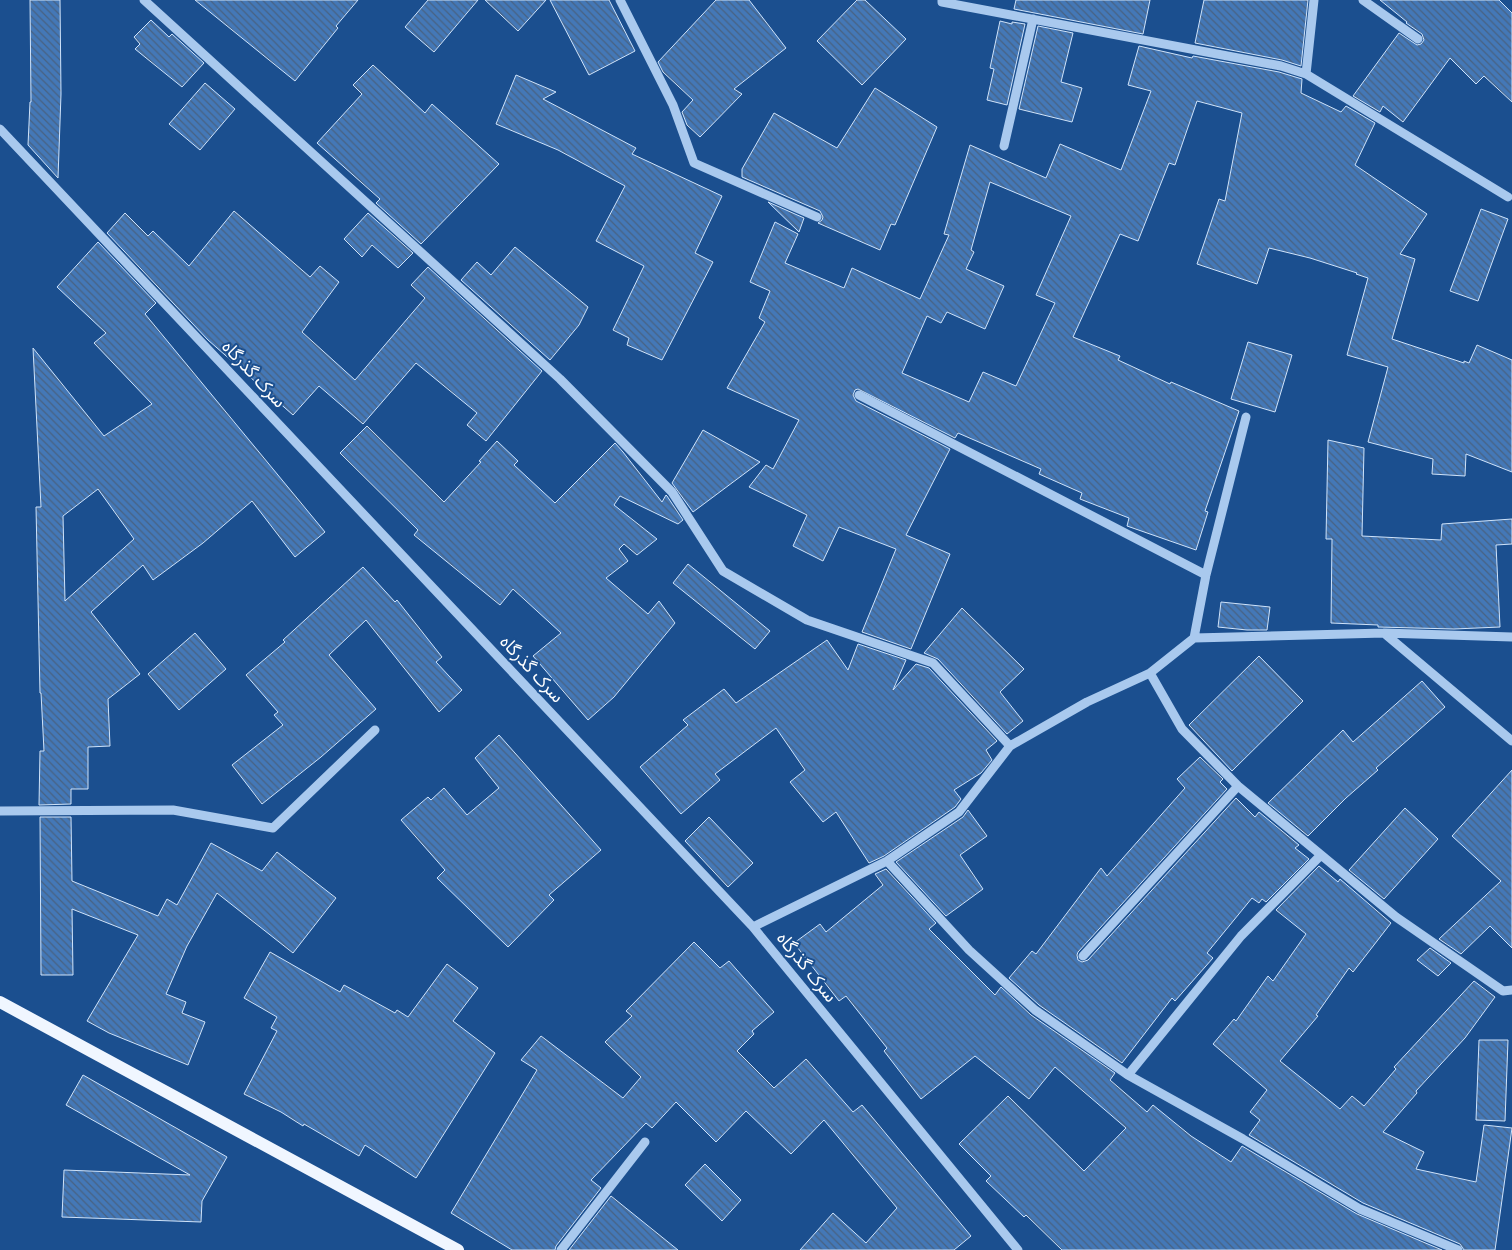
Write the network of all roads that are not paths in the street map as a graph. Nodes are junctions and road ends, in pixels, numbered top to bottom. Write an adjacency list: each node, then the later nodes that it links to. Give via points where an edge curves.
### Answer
1 (144, 0): 22 (street, via 560,379 672,492 723,572 808,620 933,663)
2 (620, 0): 12 (street, via 673,105 694,163)
3 (942, 0): 6 (street)
4 (1314, 0): 8 (street)
5 (1363, 0): 7 (street)
6 (1033, 19): 8 (street, via 1281,66); 10 (street)
7 (1418, 39)
8 (1306, 74): 11 (street)
9 (0, 129): 27 (street, سرک گذرگاه)
10 (1004, 146)
11 (1508, 197)
12 (817, 217)
13 (859, 395): 15 (street)
14 (1246, 417): 15 (street)
15 (1206, 575): 18 (street)
16 (1384, 634): 17 (street); 18 (street); 21 (street)
17 (1512, 637)
18 (1194, 638): 19 (street)
19 (1150, 673): 22 (street, via 1087,702); 23 (street, via 1182,729)
20 (375, 730): 24 (street, via 273,828 173,810)
21 (1512, 741)
22 (1010, 746): 26 (street, via 959,812)
23 (1238, 786): 25 (street); 28 (street)
24 (0, 811)
25 (1321, 855): 29 (street, via 1396,918 1503,991); 31 (street, via 1241,936)
26 (887, 861): 27 (street); 31 (street, via 969,950 1035,1010)
27 (753, 927): 35 (street, سرک گذرگاه)
28 (1083, 956)
29 (1512, 990)
30 (0, 1002): 33 (main road)
31 (1128, 1075): 36 (street, via 1360,1209)
32 (645, 1142): 34 (street)
33 (458, 1250)
34 (561, 1250)
35 (1018, 1250)
36 (1458, 1250)

